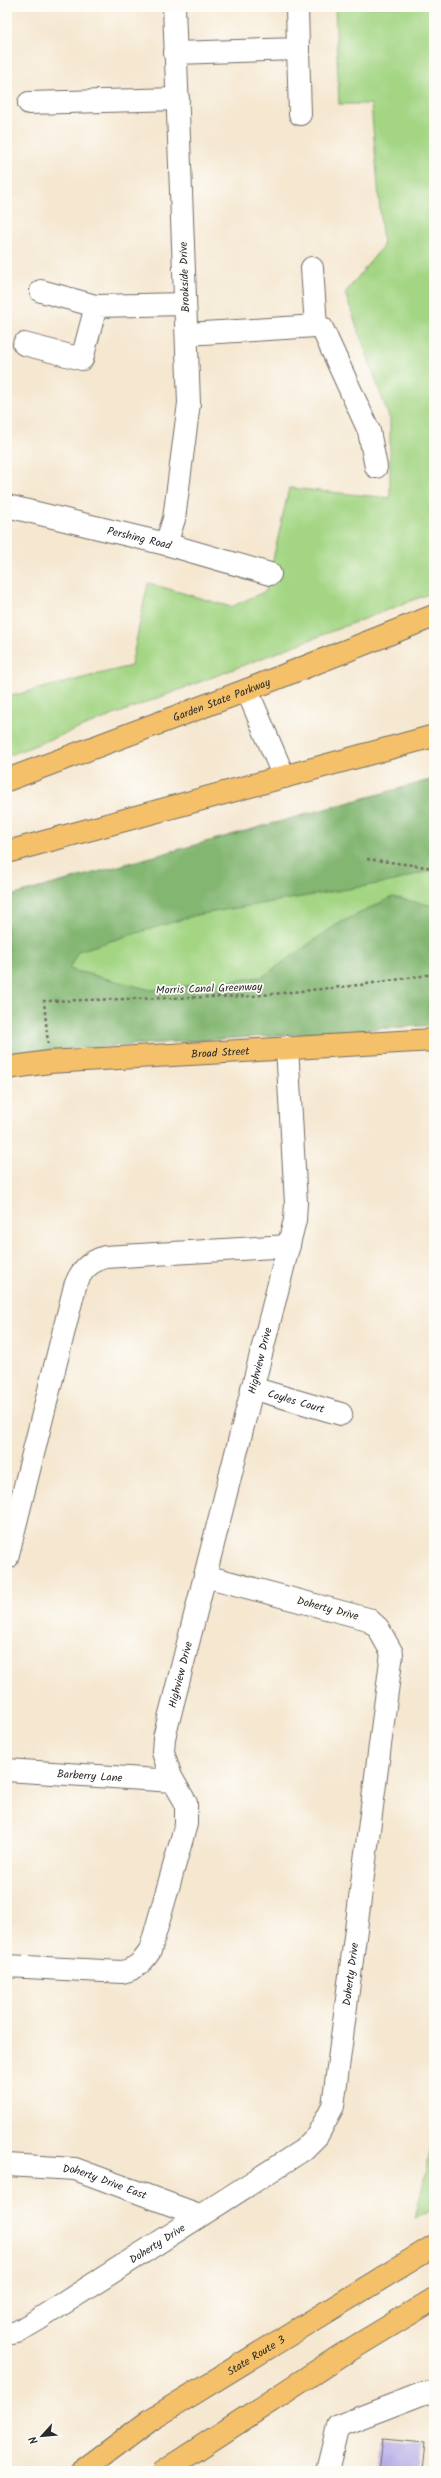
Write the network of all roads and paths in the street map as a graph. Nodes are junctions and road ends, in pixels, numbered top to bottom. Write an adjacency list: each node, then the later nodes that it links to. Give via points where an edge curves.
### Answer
1 (174, 7): 4 (street, Brookside Drive)
2 (297, 7): 3 (street)
3 (298, 49): 4 (street); 7 (street)
4 (175, 53): 5 (street, Brookside Drive)
5 (178, 99): 6 (street); 10 (street, Brookside Drive)
6 (29, 103)
7 (300, 114)
8 (312, 268): 12 (street)
9 (41, 291): 11 (street)
10 (186, 304): 11 (street); 13 (street, Brookside Drive)
11 (96, 306): 14 (street, via 82,359)
12 (316, 326): 13 (street); 15 (street, via 322,328 369,431)
13 (187, 334): 17 (street, Brookside Drive, via 188,410 174,518)
14 (24, 344)
15 (376, 467)
16 (7, 506): 17 (street, Pershing Road)
17 (166, 544): 18 (street, Pershing Road)
18 (270, 574)
19 (434, 616): 20 (main road, Garden State Parkway)
20 (247, 690): 22 (street); 23 (main road, Garden State Parkway)
21 (434, 736): 22 (main road)
22 (284, 778): 24 (main road)
23 (7, 780)
24 (7, 852)
25 (367, 859): 26 (path)
26 (434, 868)
27 (434, 974): 30 (path, Morris Canal Greenway, via 360,985 252,996 44,1001)
28 (434, 1040): 29 (main road, Broad Street)
29 (287, 1047): 30 (main road, Broad Street); 32 (street, Highview Drive, via 296,1203)
30 (49, 1062): 31 (main road, Broad Street)
31 (7, 1068)
32 (289, 1246): 33 (street, Highview Drive); 35 (street, via 105,1257 83,1269 75,1286)
33 (252, 1388): 34 (street, Coyles Court); 36 (street, Highview Drive)
34 (341, 1414)
35 (7, 1558)
36 (205, 1576): 38 (street, Highview Drive, via 164,1738 163,1752); 41 (street, Doherty Drive, via 368,1619 378,1628 392,1653 333,2106 317,2136 303,2150)
37 (7, 1770): 38 (street, Barberry Lane)
38 (173, 1781): 39 (street, Highview Drive, via 186,1803 186,1824 150,1951 143,1962 134,1970 103,1973)
39 (7, 1966)
40 (7, 2165): 41 (street, Doherty Drive East, via 75,2169)
41 (199, 2215): 44 (street, Doherty Drive, via 39,2319 18,2332)
42 (434, 2246): 46 (main road, State Route 3, via 152,2419)
43 (434, 2299): 47 (main road, via 340,2356)
44 (7, 2334)
45 (434, 2392): 48 (street, via 424,2393 338,2426)
46 (82, 2471)
47 (164, 2471)
48 (327, 2471)

